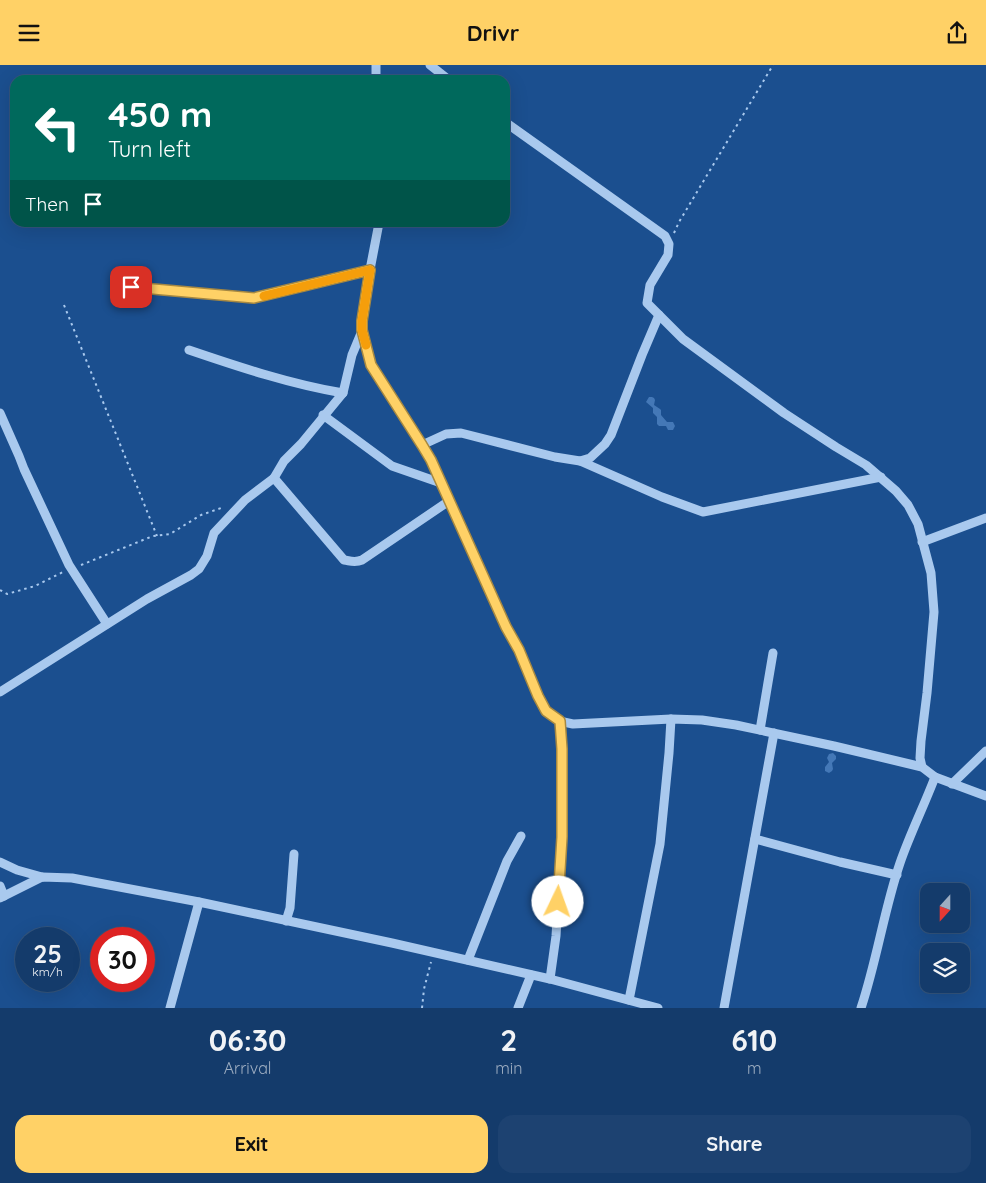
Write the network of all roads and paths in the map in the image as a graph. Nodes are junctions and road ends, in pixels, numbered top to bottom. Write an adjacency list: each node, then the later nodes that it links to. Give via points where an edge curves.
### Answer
1 (430, 65): 3 (street)
2 (773, 65): 6 (path)
3 (443, 75)
4 (510, 126): 6 (street, via 665,236)
5 (378, 227): 7 (street)
6 (669, 244): 10 (street, via 668,255 650,285 647,303)
7 (370, 270): 8 (street, via 254,298); 11 (street)
8 (131, 287)
9 (64, 305): 24 (path)
10 (659, 315): 17 (street, via 611,435 590,458); 18 (street, via 683,339 784,413)
11 (362, 330): 13 (street); 16 (street, via 371,365)
12 (189, 350): 13 (street, via 266,376)
13 (342, 393): 15 (street)
14 (0, 413): 26 (street)
15 (323, 415): 19 (street, via 284,461); 20 (street, via 392,466)
16 (422, 445): 17 (street, via 446,434 461,433); 20 (street)
17 (580, 461): 18 (street, via 703,512)
18 (881, 477): 25 (street, via 908,505)
19 (274, 478): 21 (street, via 344,559 357,562); 28 (street, via 245,500 214,533 199,569)
20 (441, 483): 21 (street)
21 (449, 501): 32 (street, via 538,696 546,711)
22 (228, 506): 24 (path, via 201,515 170,534)
23 (986, 518): 25 (street)
24 (157, 536): 26 (path)
25 (922, 542): 36 (street, via 932,573 934,612 920,758)
26 (71, 569): 27 (path, via 6,594); 28 (street)
27 (0, 590)
28 (107, 624): 30 (street)
29 (773, 653): 33 (street)
30 (0, 692)
31 (671, 719): 32 (street, via 573,724); 33 (street, via 702,720); 54 (street, via 660,844)
32 (560, 721): 53 (street, via 562,837)
33 (760, 730): 34 (street)
34 (774, 733): 36 (street); 41 (street)
35 (986, 751): 38 (street)
36 (922, 767): 37 (street)
37 (935, 777): 38 (street); 44 (street)
38 (952, 784): 39 (street)
39 (986, 796)
40 (521, 836): 51 (street, via 507,861)
41 (755, 839): 44 (street); 59 (street)
42 (294, 854): 49 (street)
43 (0, 862): 45 (street)
44 (897, 875): 60 (street)
45 (42, 877): 47 (street); 48 (street, via 72,878)
46 (0, 886): 47 (street)
47 (2, 897)
48 (199, 902): 49 (street); 55 (street)
49 (286, 921): 50 (street)
50 (433, 952): 51 (street); 56 (path)
51 (468, 960): 52 (street)
52 (531, 975): 53 (street); 57 (street)
53 (550, 979): 54 (street)
54 (629, 1000): 58 (street)
55 (170, 1008)
56 (422, 1008)
57 (518, 1008)
58 (658, 1008)
59 (724, 1008)
60 (861, 1008)

